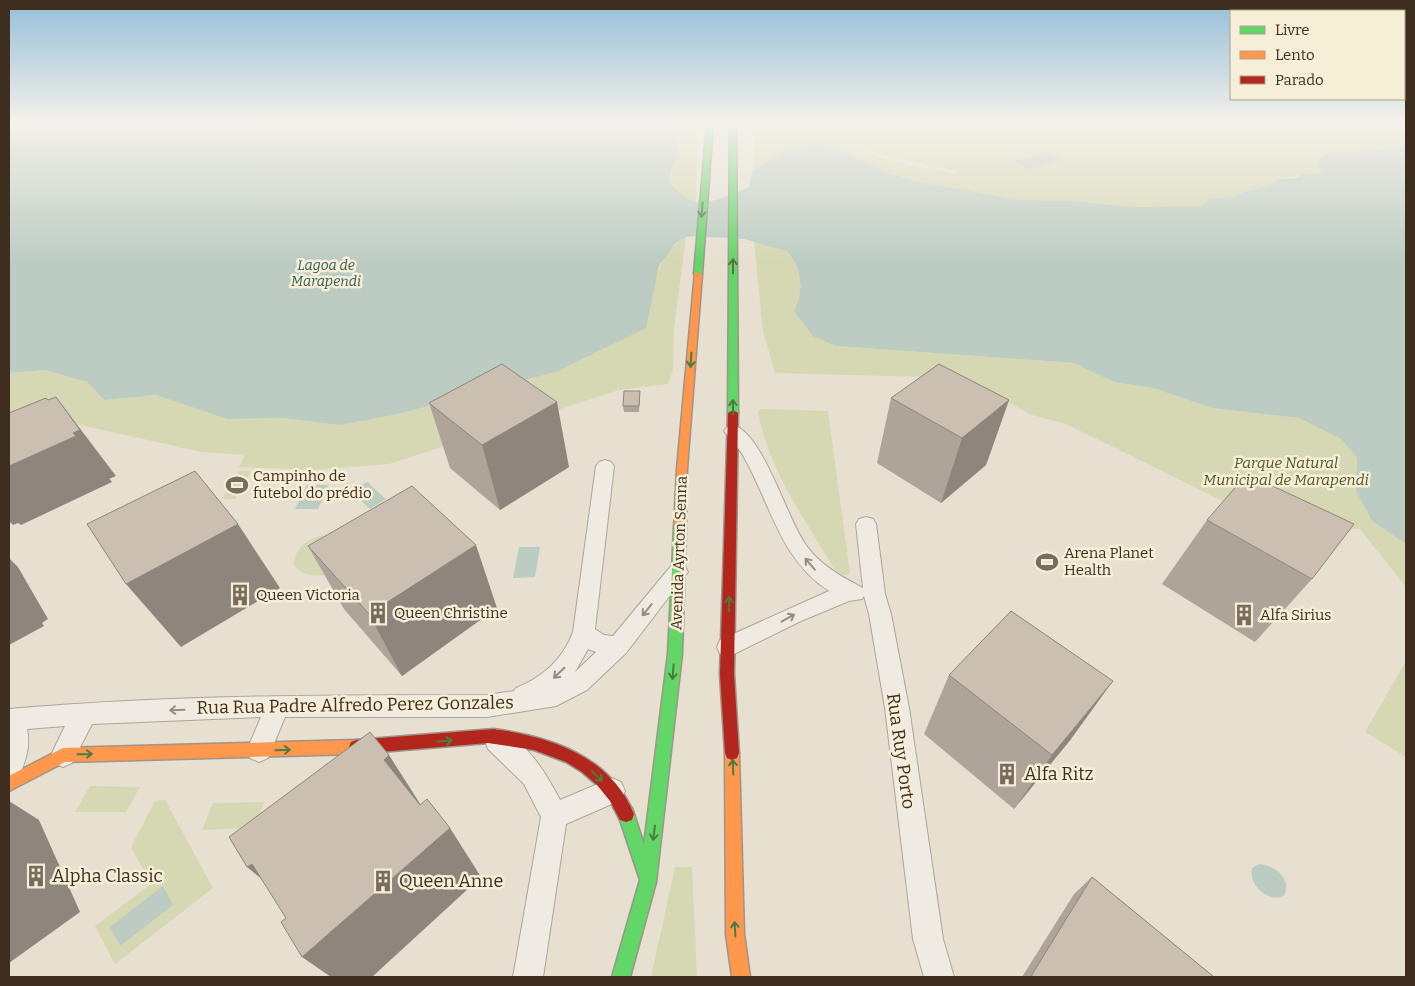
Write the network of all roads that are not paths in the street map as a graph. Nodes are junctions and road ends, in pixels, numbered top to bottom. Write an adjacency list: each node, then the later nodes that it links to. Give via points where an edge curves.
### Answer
1 (705, 170): 6 (main road, Avenida Ayrton Senna, one-way to 6, via 682,469)
2 (733, 170): 3 (main road, one-way to 2)
3 (733, 431): 7 (street, one-way to 3, via 808,565 782,525 754,457); 11 (main road, one-way to 3)
4 (605, 466): 9 (street)
5 (866, 524): 8 (street, Rua Ruy Porto)
6 (678, 572): 10 (street, Rua Rua Padre Alfredo Perez Gonzales, one-way to 10); 23 (main road, Avenida Ayrton Senna, one-way to 23, via 670,709)
7 (848, 592): 8 (street); 11 (street, one-way to 7)
8 (874, 594): 27 (street, Rua Ruy Porto, via 897,708 928,939)
9 (584, 632): 10 (street, via 594,643); 13 (street, one-way to 13, via 575,654 556,677 534,692)
10 (618, 646): 13 (street, Rua Rua Padre Alfredo Perez Gonzales, via 578,683 556,695)
11 (728, 647): 26 (main road, one-way to 11, via 734,934 733,766)
12 (278, 706): 13 (street, Rua Rua Padre Alfredo Perez Gonzales); 14 (street, Rua Rua Padre Alfredo Perez Gonzales, one-way to 14); 17 (street)
13 (487, 706)
14 (85, 713): 15 (street, Rua Rua Padre Alfredo Perez Gonzales); 18 (street)
15 (10, 720): 19 (street, via 18,740)
16 (492, 736): 17 (main road, one-way to 16, via 390,746); 21 (main road, one-way to 21, via 533,743 578,759); 22 (street, via 533,775)
17 (259, 750): 18 (main road, one-way to 17)
18 (63, 755): 20 (main road)
19 (9, 770)
20 (9, 784)
21 (612, 791): 22 (street); 23 (main road, via 625,812)
22 (554, 816): 24 (street)
23 (648, 882): 25 (main road, Avenida Ayrton Senna)
24 (528, 977)
25 (621, 977)
26 (741, 977)
27 (939, 977)

